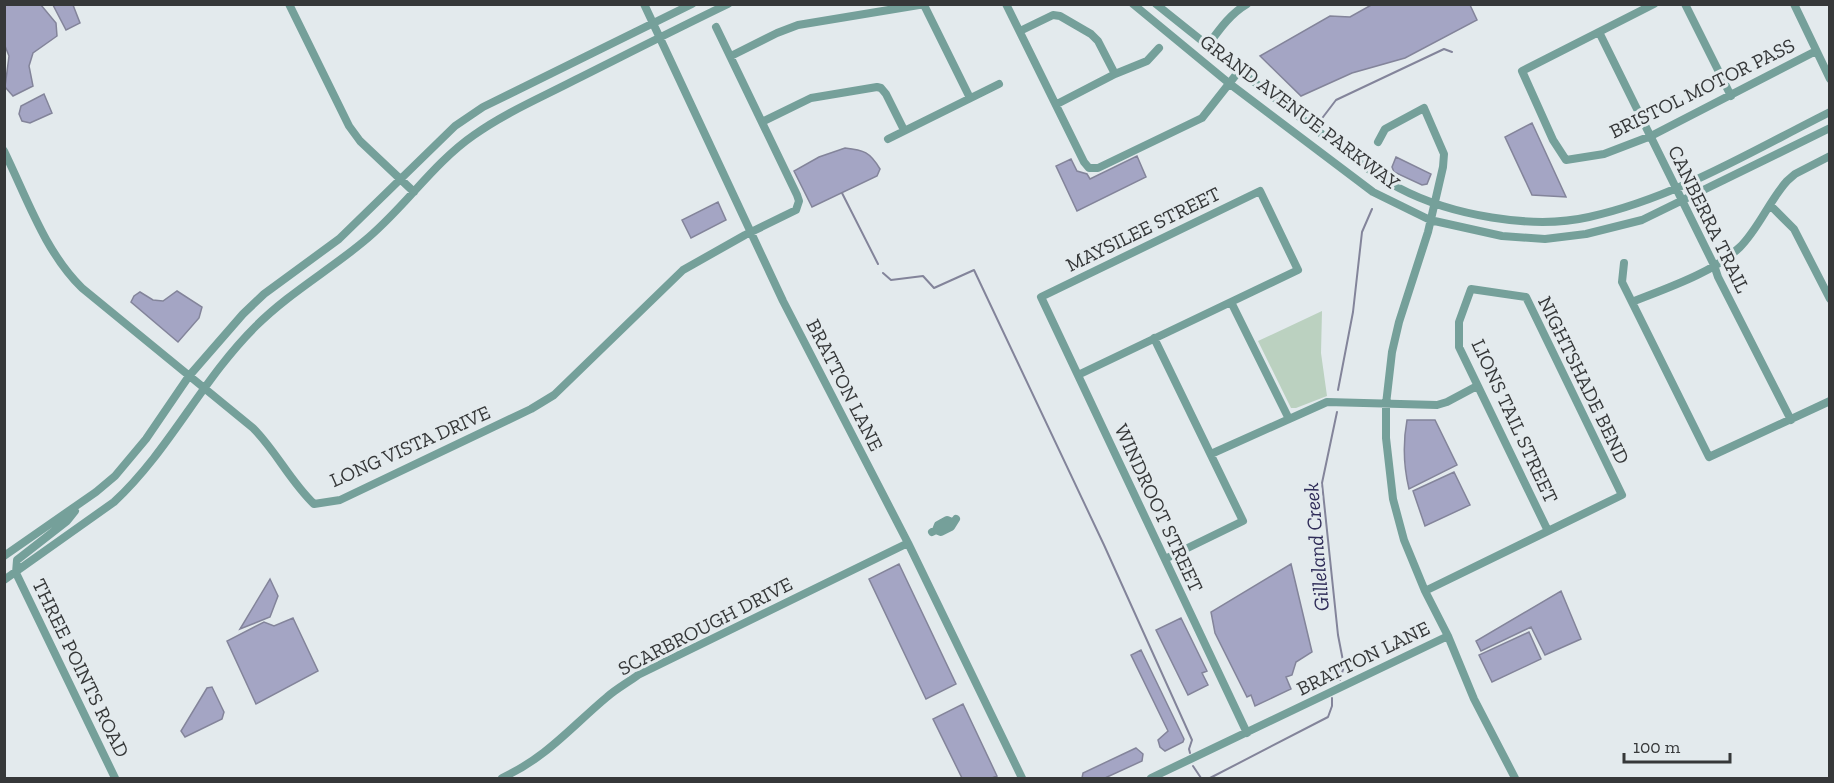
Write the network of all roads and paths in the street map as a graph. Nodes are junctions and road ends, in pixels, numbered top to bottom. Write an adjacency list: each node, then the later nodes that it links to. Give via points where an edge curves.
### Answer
1 (289, 4): 41 (street, via 349,126)
2 (644, 4): 15 (street, BRATTON LANE)
3 (692, 4): 15 (street)
4 (728, 4): 19 (street)
5 (850, 4): 14 (street)
6 (1006, 4): 17 (street)
7 (1133, 4): 28 (street, GRAND AVENUE PARKWAY)
8 (1156, 4): 20 (street, GRAND AVENUE PARKWAY)
9 (1246, 4): 20 (street, via 1224,23)
10 (1654, 4): 18 (street)
11 (1685, 4): 29 (street)
12 (1794, 4): 22 (street)
13 (925, 5): 14 (street); 30 (street)
14 (853, 15): 23 (street, via 777,33)
15 (652, 22): 19 (street, BRATTON LANE); 41 (street, via 483,107 455,126)
16 (716, 27): 23 (street)
17 (1020, 31): 25 (street, via 1053,15 1060,16 1092,34); 31 (street)
18 (1599, 32): 36 (street, CANBERRA TRAIL); 36 (street, BRISTOL MOTOR PASS, via 1522,71 1553,140 1566,160 1604,154)
19 (659, 37): 43 (street, via 480,131 455,150); 48 (street, BRATTON LANE)
20 (1208, 45): 24 (street, GRAND AVENUE PARKWAY)
21 (1159, 48): 25 (street, via 1147,61)
22 (1816, 51): 26 (street); 29 (street, BRISTOL MOTOR PASS)
23 (731, 56): 33 (street)
24 (1239, 71): 28 (street); 44 (street, GRAND AVENUE PARKWAY, via 1374,173)
25 (1115, 74): 31 (street)
26 (1830, 79)
27 (999, 84): 30 (street)
28 (1230, 84): 31 (street, via 1202,117 1098,168 1089,168 1084,162); 47 (street, GRAND AVENUE PARKWAY, via 1373,192)
29 (1731, 96): 36 (street, BRISTOL MOTOR PASS)
30 (970, 98): 35 (street)
31 (1057, 104)
32 (1830, 111): 42 (street, GRAND AVENUE PARKWAY)
33 (762, 122): 35 (street, via 811,98 877,87 886,94); 48 (street, via 799,201 793,213)
34 (1830, 128): 45 (street, GRAND AVENUE PARKWAY)
35 (904, 130): 37 (street)
36 (1651, 136): 42 (street, CANBERRA TRAIL)
37 (888, 139)
38 (1378, 142): 44 (street, via 1385,129 1424,108 1444,154)
39 (4, 151): 58 (street, LONG VISTA DRIVE, via 67,274)
40 (1830, 156): 46 (street, via 1795,174)
41 (400, 179): 43 (street); 58 (street, via 339,239 264,294)
42 (1677, 189): 44 (street, GRAND AVENUE PARKWAY, via 1587,218 1540,222 1495,217); 45 (street, CANBERRA TRAIL)
43 (414, 192): 60 (street, via 365,241 256,325)
44 (1434, 202): 47 (street)
45 (1682, 202): 47 (street, GRAND AVENUE PARKWAY, via 1642,220 1545,239 1502,236); 50 (street, CANBERRA TRAIL)
46 (1770, 205): 50 (street, via 1740,247); 53 (street, via 1794,229)
47 (1430, 220): 62 (street, via 1392,352)
48 (750, 232): 60 (street, LONG VISTA DRIVE, via 683,270 554,395 340,500 314,504 253,428); 70 (street, BRATTON LANE)
49 (1624, 263): 55 (street, via 1622,282)
50 (1714, 266): 55 (street); 64 (street, CANBERRA TRAIL)
51 (1471, 289): 59 (street, LIONS TAIL STREET, via 1459,322 1459,347); 69 (street, NIGHTSHADE BEND, via 1526,297 1622,495)
52 (1041, 297): 54 (street, MAYSILEE STREET, via 1260,191 1298,270); 57 (street, WINDROOT STREET)
53 (1830, 299)
54 (1231, 302): 56 (street); 63 (street)
55 (1632, 302): 64 (street, via 1709,457)
56 (1154, 338): 57 (street); 65 (street)
57 (1078, 375): 72 (street, WINDROOT STREET)
58 (189, 376): 60 (street, LONG VISTA DRIVE); 66 (street, via 133,456)
59 (1477, 386): 62 (street, via 1437,405); 69 (street, LIONS TAIL STREET)
60 (205, 389): 73 (street, via 128,489)
61 (1830, 401): 64 (street)
62 (1386, 404): 63 (street, via 1327,402); 75 (street, via 1393,499 1404,540)
63 (1289, 419): 65 (street)
64 (1791, 420)
65 (1211, 454): 72 (street, via 1243,521)
66 (83, 502): 71 (street); 73 (street, via 67,521 17,560)
67 (954, 520): 68 (street, via 951,527)
68 (934, 531)
69 (1548, 531): 75 (street)
70 (908, 543): 79 (street, SCARBROUGH DRIVE, via 638,675 542,755); 80 (street, BRATTON LANE)
71 (5, 553)
72 (1165, 559): 77 (street, WINDROOT STREET)
73 (16, 573): 74 (street); 78 (street, THREE POINTS ROAD)
74 (4, 580)
75 (1425, 591): 76 (street)
76 (1448, 636): 77 (street, BRATTON LANE); 82 (street, BRATTON LANE, via 1474,699)
77 (1247, 733): 81 (street, BRATTON LANE)
78 (115, 778)
79 (502, 778)
80 (1022, 778)
81 (1151, 778)
82 (1515, 778)

